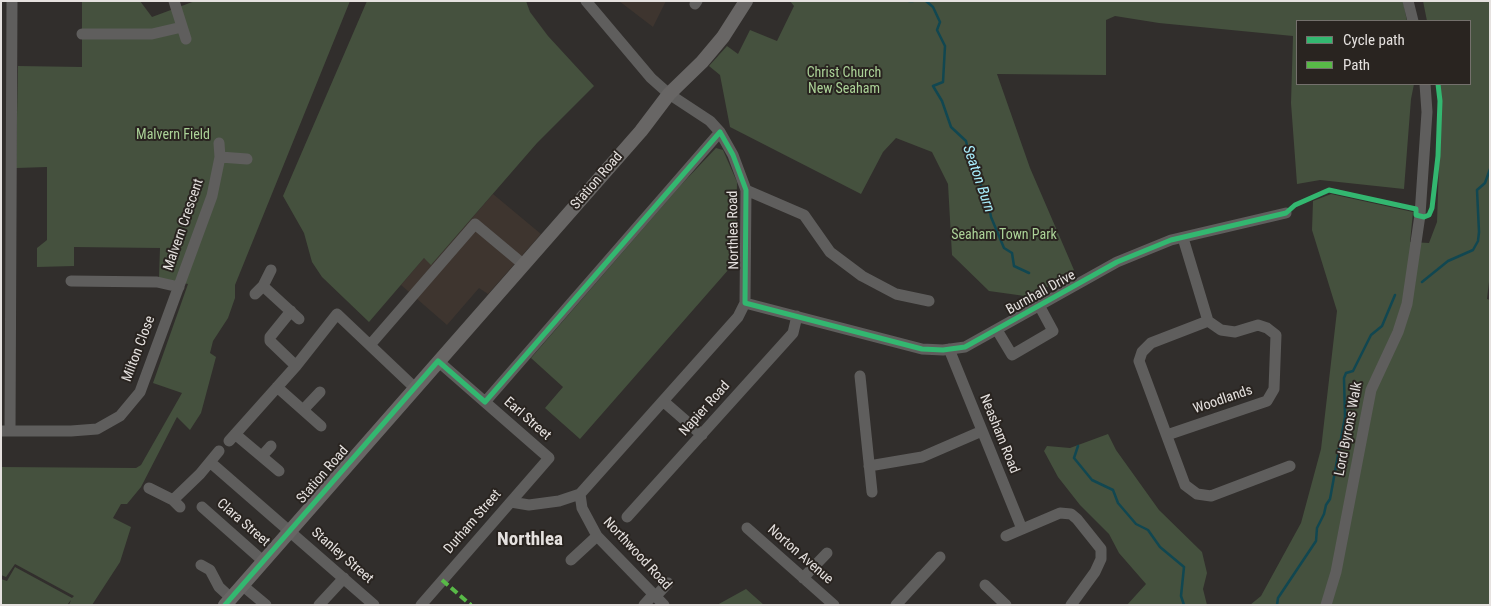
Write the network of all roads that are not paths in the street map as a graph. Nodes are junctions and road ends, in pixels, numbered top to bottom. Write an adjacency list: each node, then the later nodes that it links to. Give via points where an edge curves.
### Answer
1 (12, 1): 10 (street)
2 (174, 1): 7 (street)
3 (586, 1): 12 (street, Northlea Road, via 651,78)
4 (746, 1): 12 (main road, Station Road, via 713,49)
5 (1408, 1): 6 (street)
6 (1413, 20)
7 (182, 27): 8 (street, via 152,34); 9 (street)
8 (82, 34)
9 (186, 39)
10 (6, 59): 44 (street)
11 (1425, 85): 89 (street, Lord Byrons Walk, via 1427,112 1420,216 1407,304 1368,398 1336,572)
12 (669, 94): 13 (street, Northlea Road, via 710,121); 20 (main road, Station Road, via 641,131)
13 (720, 132): 17 (street, Northlea Road, via 733,154); 41 (street)
14 (219, 143): 15 (street, Malvern Crescent)
15 (220, 158): 16 (street); 23 (street, Malvern Crescent, via 212,196)
16 (247, 159)
17 (746, 190): 24 (street, via 804,215 830,252 862,276 896,294); 25 (street, Northlea Road)
18 (1286, 212): 19 (street, Burnhall Drive)
19 (1183, 238): 26 (street, Burnhall Drive, via 1118,262); 28 (street)
20 (524, 265): 32 (street, via 475,224); 34 (main road, Station Road)
21 (271, 270): 31 (street, via 259,290 295,315)
22 (71, 281): 23 (street, via 157,282)
23 (178, 287): 44 (street, Milton Close, via 140,392 120,416 97,429)
24 (930, 301)
25 (746, 303): 27 (street, Burnhall Drive); 40 (street, via 738,317)
26 (1040, 307): 30 (street, Burnhall Drive); 30 (street, via 1053,332 1012,355)
27 (797, 316): 33 (street, Burnhall Drive, via 922,349); 46 (street, Napier Road, via 793,333)
28 (1208, 321): 47 (street, via 1151,343 1138,361); 47 (street, Woodlands, via 1221,330 1235,332 1258,325 1276,335 1274,389 1267,401)
29 (260, 330): 31 (street)
30 (997, 330): 33 (street, Burnhall Drive, via 964,347)
31 (270, 337): 35 (street, via 272,345)
32 (370, 345): 35 (street, via 337,314); 38 (street)
33 (949, 349): 45 (street, Neasham Road)
34 (438, 361): 38 (main road, Station Road); 41 (street, Earl Street)
35 (296, 366): 37 (street)
36 (860, 376): 53 (street)
37 (277, 387): 42 (street); 50 (street, via 232,437)
38 (415, 388): 64 (main road, Station Road)
39 (320, 392): 42 (street)
40 (663, 401): 46 (street); 58 (street)
41 (485, 402): 51 (street, Earl Street)
42 (303, 410): 43 (street)
43 (321, 426)
44 (5, 431)
45 (982, 431): 53 (street, via 922,458); 63 (street, Neasham Road)
46 (702, 435): 61 (street, Napier Road)
47 (1166, 435): 54 (street, via 1185,485 1197,494 1211,496)
48 (271, 446): 50 (street)
49 (219, 451): 52 (street)
50 (262, 456): 55 (street)
51 (549, 458): 59 (street, Durham Street)
52 (210, 462): 56 (street, via 177,504); 64 (street, Stanley Street)
53 (869, 466): 57 (street)
54 (1290, 466)
55 (279, 471)
56 (149, 488)
57 (872, 492)
58 (580, 494): 59 (street, via 529,505); 65 (street, Northwood Road, via 582,508)
59 (511, 502): 82 (street, Durham Street)
60 (202, 507): 70 (street, Clara Street)
61 (627, 517)
62 (747, 528): 73 (street, Norton Avenue)
63 (1022, 529): 66 (street); 88 (street, via 1060,513 1070,514 1078,519 1100,549 1101,559 1095,572)
64 (290, 530): 70 (main road, Station Road); 72 (street, Stanley Street)
65 (597, 536): 69 (street); 77 (street, Northwood Road)
66 (1006, 536)
67 (827, 553): 73 (street)
68 (940, 557): 86 (street)
69 (571, 560)
70 (263, 561): 75 (main road, Station Road)
71 (201, 565): 78 (street, via 210,570)
72 (344, 578): 80 (street); 81 (street, Stanley Street)
73 (803, 578): 85 (street, Norton Avenue)
74 (668, 583): 77 (street)
75 (242, 584): 78 (main road, Station Road); 79 (street)
76 (985, 585): 87 (street)
77 (654, 596): 83 (street); 84 (street, Northwood Road)
78 (228, 601)
79 (266, 605)
80 (319, 605)
81 (374, 605)
82 (421, 605)
83 (644, 605)
84 (664, 605)
85 (834, 605)
86 (896, 605)
87 (1006, 605)
88 (1071, 605)
89 (1326, 605)

